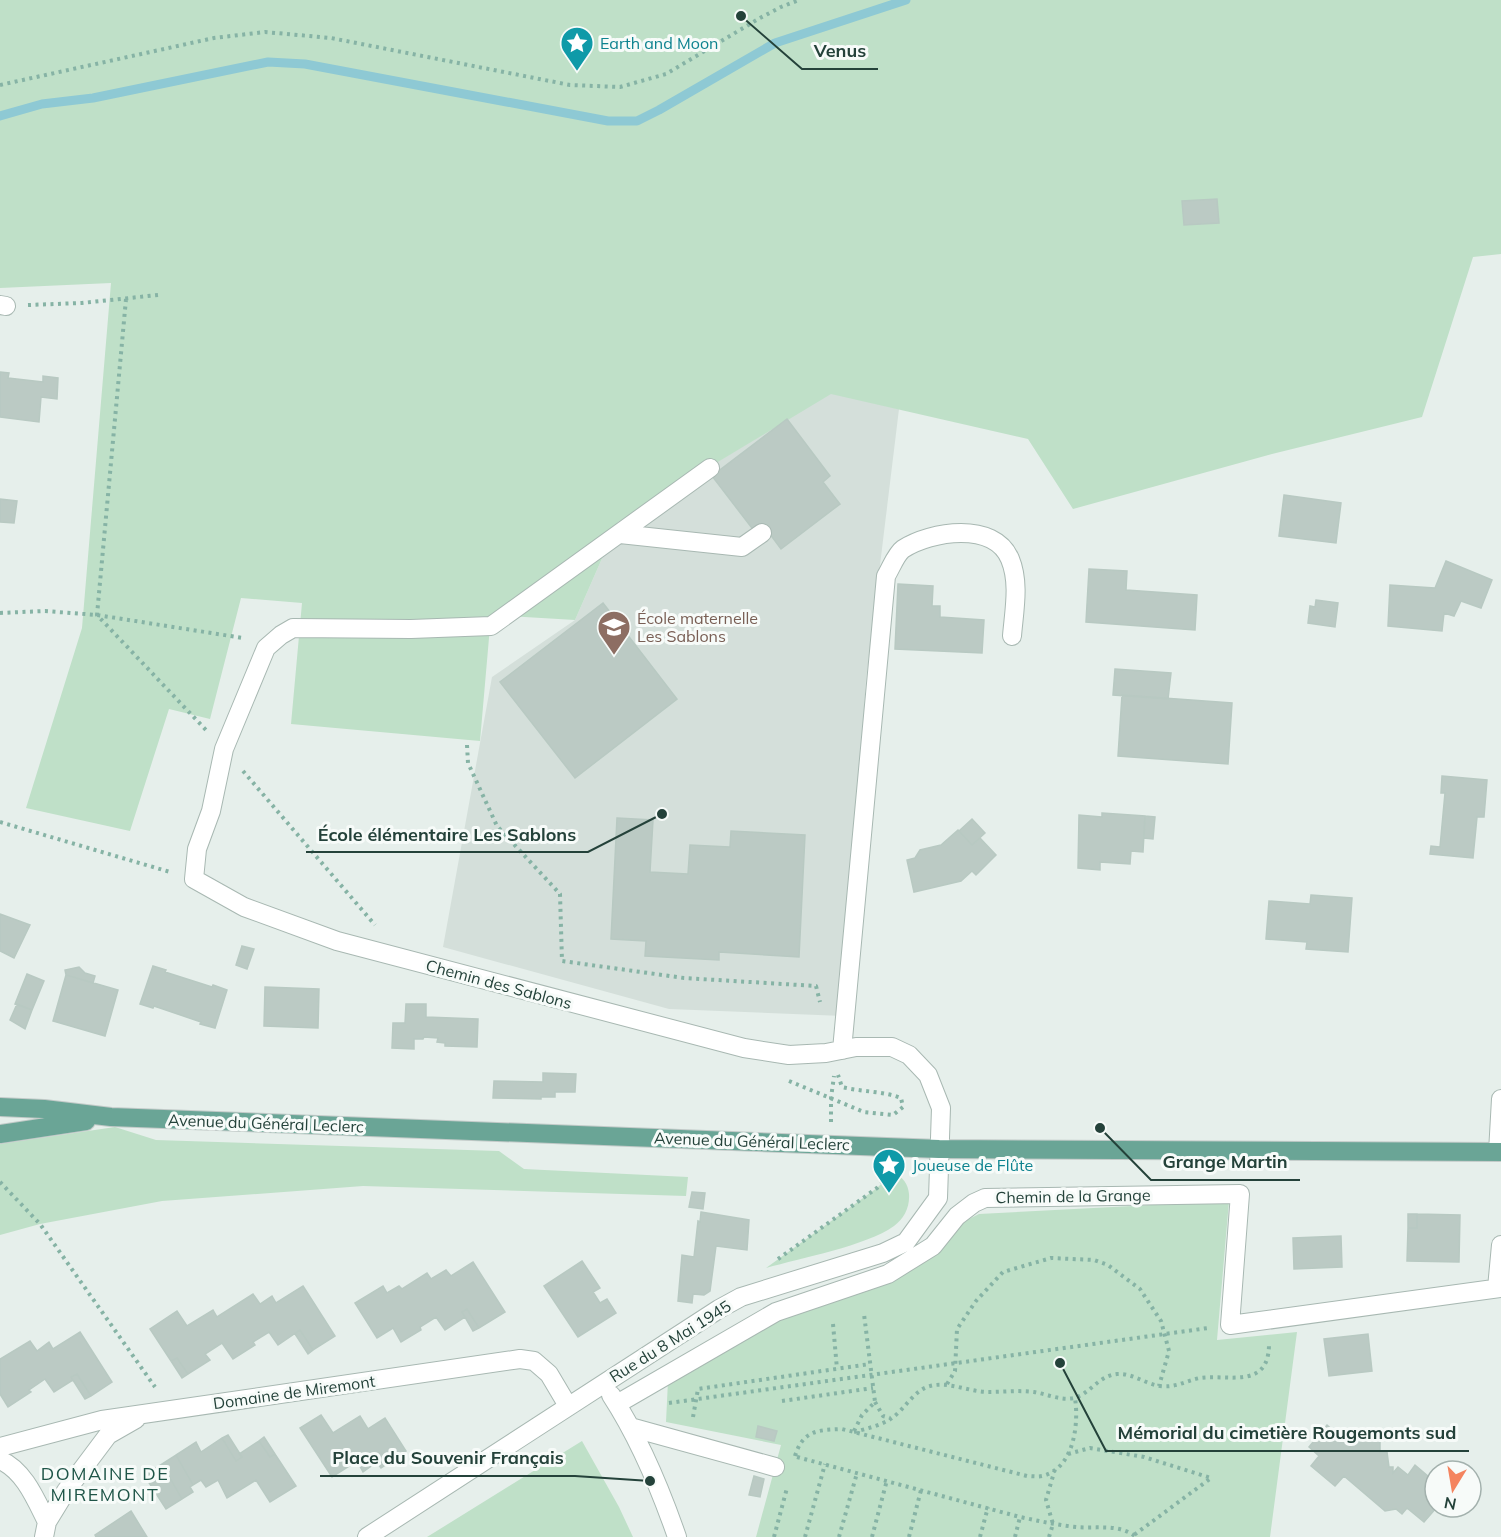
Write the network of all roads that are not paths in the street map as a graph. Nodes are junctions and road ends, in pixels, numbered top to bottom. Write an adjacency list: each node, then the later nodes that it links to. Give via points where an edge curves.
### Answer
1 (710, 468): 3 (street)
2 (762, 533): 3 (street, via 742,547)
3 (620, 534): 5 (street, Chemin des Sablons, via 491,627 293,628 281,635 266,648 224,749 194,879 244,907 404,959 744,1048 789,1055)
4 (1012, 636): 5 (street, via 1016,578 1009,556 992,538 974,532 934,536 901,550 886,576)
5 (842, 1050): 10 (street, Chemin des Sablons, via 892,1047 909,1055 928,1075 941,1107)
6 (1501, 1099): 11 (street)
7 (0, 1107): 8 (main road)
8 (111, 1117): 9 (main road); 10 (main road, Avenue du Général Leclerc)
9 (0, 1134)
10 (939, 1149): 11 (main road, Avenue du Général Leclerc); 14 (street, Rue du 8 Mai 1945, via 938,1198 906,1242 883,1253 741,1297)
11 (1500, 1152)
12 (1501, 1245): 13 (street)
13 (1499, 1288): 15 (street, Chemin de la Grange, via 1230,1325 1239,1194 985,1198 957,1216 933,1246 888,1274 776,1312)
14 (604, 1383): 15 (street); 16 (street, Rue du 8 Mai 1945)
15 (617, 1404): 18 (street)
16 (568, 1406): 17 (street, Domaine de Miremont, via 549,1374 534,1361 520,1359); 23 (street, Rue du 8 Mai 1945)
17 (145, 1413): 19 (street, Domaine de Miremont, via 102,1420); 22 (street, via 108,1435 66,1491)
18 (630, 1427): 21 (street); 24 (street)
19 (0, 1447)
20 (0, 1460): 22 (street, via 30,1487)
21 (775, 1467)
22 (46, 1530)
23 (367, 1537)
24 (677, 1537)

